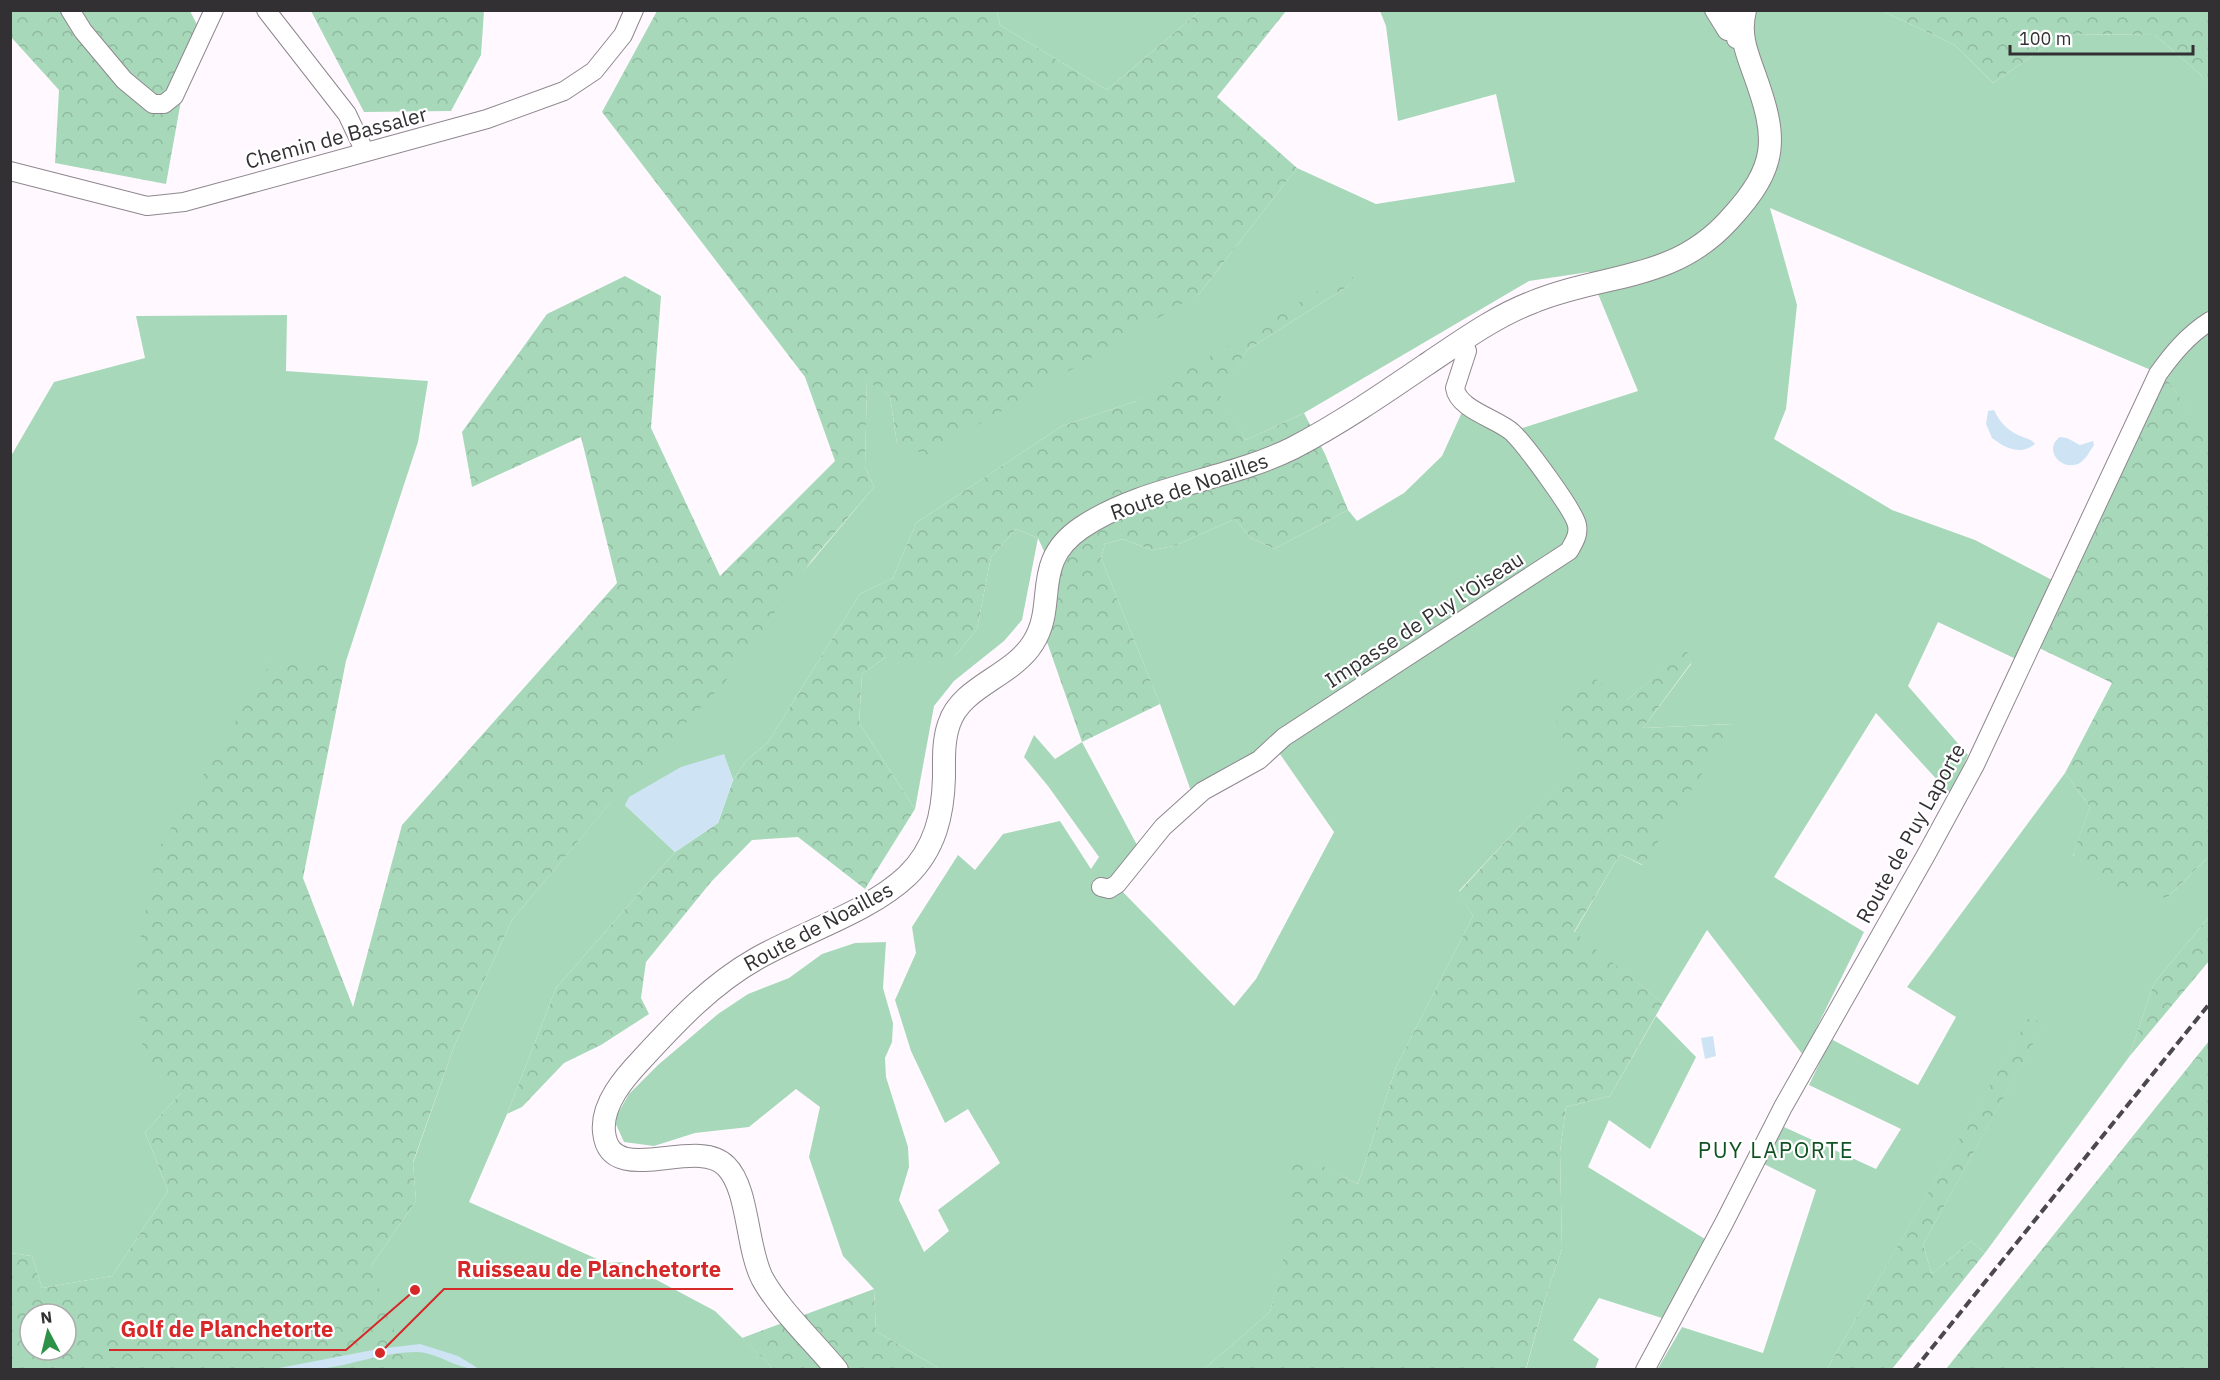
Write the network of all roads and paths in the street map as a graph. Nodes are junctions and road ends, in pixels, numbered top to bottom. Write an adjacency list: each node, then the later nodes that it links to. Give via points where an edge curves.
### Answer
1 (70, 10): 2 (street, via 124,80 153,104 164,104 174,96)
2 (214, 10)
3 (266, 10): 6 (street, via 347,114)
4 (634, 10): 6 (street, Chemin de Bassaler, via 623,34 594,72 564,90 487,119)
5 (1729, 14): 8 (main road, Route de Noailles, via 1733,57 1763,126); 8 (main road, Route de Noailles, via 1742,26 1772,137)
6 (365, 152): 7 (street, Chemin de Bassaler, via 184,202 147,206)
7 (10, 171)
8 (1764, 171): 10 (main road, Route de Noailles, via 1731,219 1686,254 1644,273 1538,300)
9 (2210, 321): 13 (street, Route de Puy Laporte, via 2178,347 2158,374 1975,765 1783,1107)
10 (1462, 340): 11 (street, Impasse de Puy l'Oiseau, via 1467,351 1456,393 1512,432 1571,510 1577,525 1569,551 1284,737 1258,760 1203,791 1163,827 1117,884 1109,889); 12 (main road, Route de Noailles, via 1342,420 1290,449 1110,513 1078,530 1056,553 1049,570 1039,633 1030,649 966,698 951,716 946,733 939,824 927,852 913,871 879,896 729,975 676,1022 618,1089 604,1125 609,1147 628,1160 699,1154 727,1166 739,1190 753,1252 765,1284)
11 (1101, 887)
12 (837, 1370)
13 (1645, 1370)

